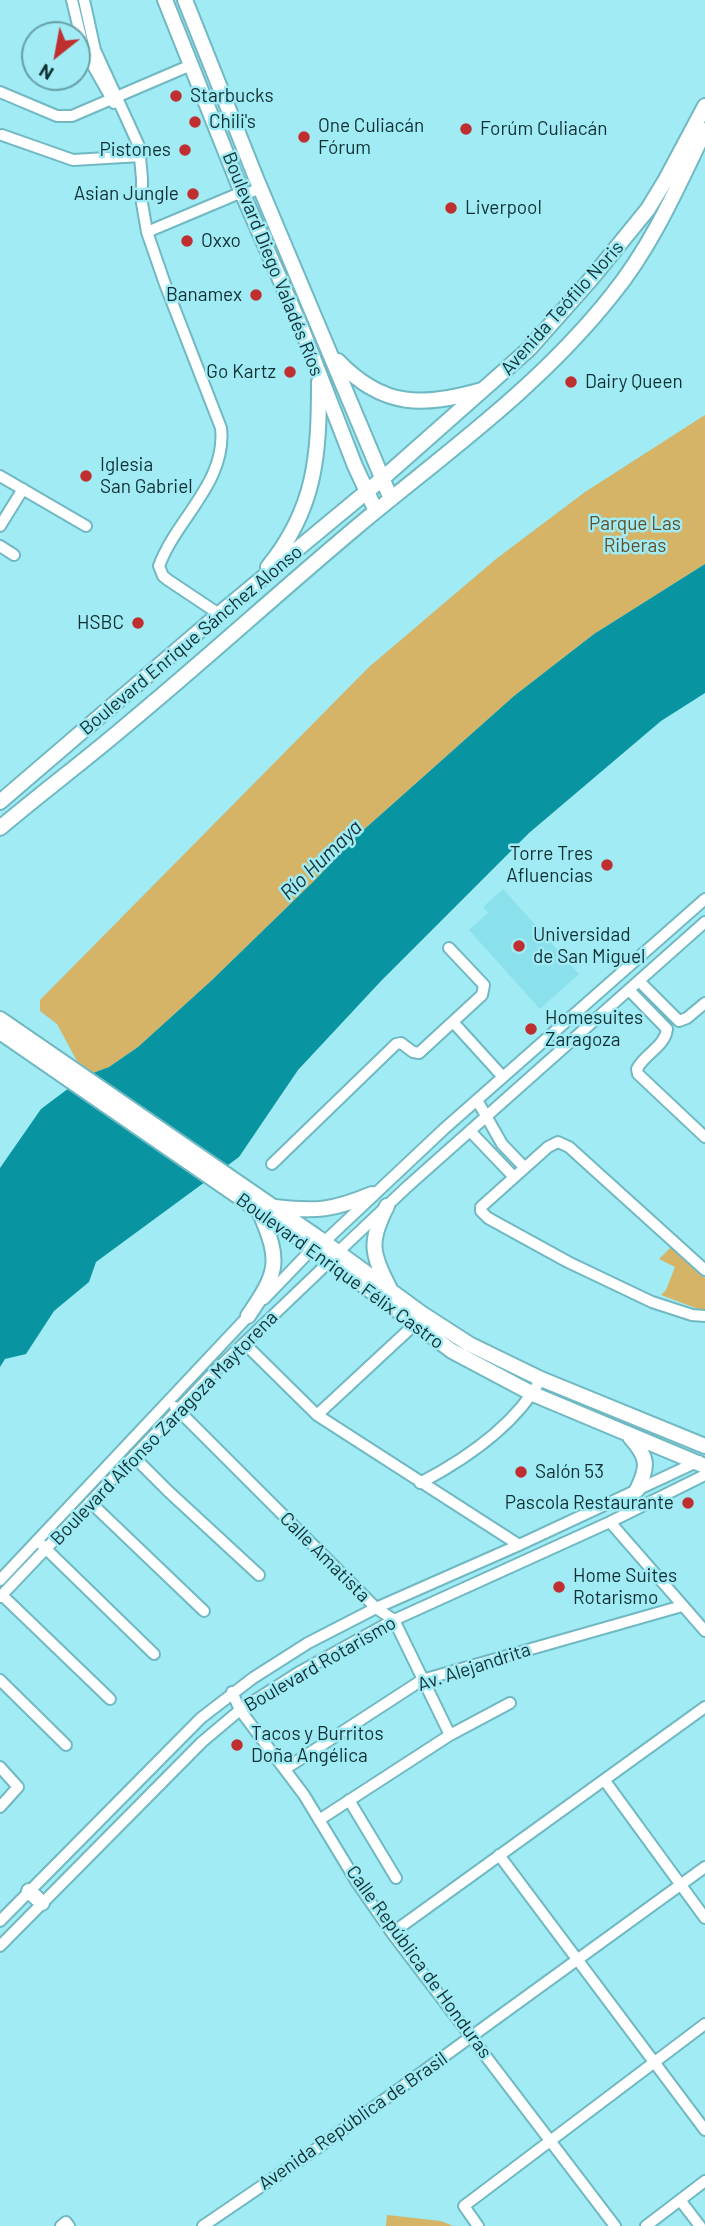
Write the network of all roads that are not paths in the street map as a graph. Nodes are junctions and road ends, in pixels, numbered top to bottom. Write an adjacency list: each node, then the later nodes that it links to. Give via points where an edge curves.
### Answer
1 (72, 0): 7 (street, via 84,50)
2 (84, 0): 7 (street, via 95,50)
3 (164, 0): 5 (main road, Boulevard Diego Valadés Ríos)
4 (185, 0): 12 (main road, Boulevard Diego Valadés Ríos)
5 (191, 65): 7 (street); 13 (main road, Boulevard Diego Valadés Ríos)
6 (0, 92): 7 (street, via 65,117)
7 (116, 101): 11 (street)
8 (705, 106): 17 (main road, Avenida Teófilo Noris, via 640,220 561,314)
9 (705, 130): 22 (main road, Avenida Teófilo Noris, via 671,200 612,296 518,396)
10 (2, 135): 11 (street, via 73,160)
11 (141, 156): 14 (street)
12 (258, 183): 13 (street); 15 (main road, Boulevard Diego Valadés Ríos)
13 (240, 192): 14 (street); 16 (main road, Boulevard Diego Valadés Ríos)
14 (148, 232): 29 (street, via 220,428 221,451 205,489 159,566 163,576)
15 (331, 354): 17 (main road, via 359,380 391,397 426,402); 19 (main road, Boulevard Diego Valadés Ríos)
16 (319, 374): 21 (main road, Boulevard Diego Valadés Ríos); 28 (main road, via 312,483 283,547)
17 (486, 389): 19 (main road, Avenida Teófilo Noris)
18 (0, 476): 20 (street)
19 (382, 479): 21 (main road, Boulevard Enrique Sánchez Alonso); 22 (main road, Boulevard Diego Valadés Ríos)
20 (23, 489): 24 (street); 25 (street)
21 (366, 492): 23 (main road, Boulevard Diego Valadés Ríos); 28 (main road, Boulevard Enrique Sánchez Alonso)
22 (391, 499): 23 (main road)
23 (376, 511): 31 (main road, Boulevard Enrique Sánchez Alonso)
24 (0, 526)
25 (86, 526)
26 (0, 545): 27 (street)
27 (14, 555)
28 (253, 586): 29 (main road, Boulevard Enrique Sánchez Alonso)
29 (219, 614): 30 (main road, Boulevard Enrique Sánchez Alonso)
30 (0, 802)
31 (0, 828)
32 (705, 899): 41 (street, Boulevard Alfonso Zaragoza Maytorena)
33 (705, 922): 35 (street, Boulevard Alfonso Zaragoza Maytorena)
34 (449, 948): 39 (street, via 485,988)
35 (639, 981): 36 (street, Boulevard Alfonso Zaragoza Maytorena); 37 (street, via 680,1021)
36 (629, 990): 43 (street, Boulevard Alfonso Zaragoza Maytorena); 45 (street, via 667,1029 662,1042 638,1065 638,1074)
37 (705, 1003)
38 (0, 1019): 51 (main road, Boulevard Enrique Félix Castro)
39 (453, 1022): 41 (street); 48 (street, via 419,1053 396,1044)
40 (0, 1032): 51 (main road, Boulevard Enrique Félix Castro)
41 (503, 1077): 42 (street, Boulevard Alfonso Zaragoza Maytorena)
42 (477, 1100): 43 (street); 52 (street, Boulevard Alfonso Zaragoza Maytorena)
43 (487, 1116): 44 (street, Boulevard Alfonso Zaragoza Maytorena); 46 (street)
44 (470, 1131): 47 (street); 53 (street, Boulevard Alfonso Zaragoza Maytorena)
45 (705, 1138)
46 (502, 1144): 47 (street); 49 (street)
47 (492, 1153): 50 (street)
48 (272, 1164)
49 (524, 1167): 50 (street); 57 (street, via 553,1143 564,1144)
50 (513, 1176): 60 (street, via 481,1207 488,1218 641,1297)
51 (238, 1191): 54 (main road, Boulevard Enrique Félix Castro)
52 (372, 1194): 54 (main road, via 332,1209); 55 (street, Boulevard Alfonso Zaragoza Maytorena)
53 (387, 1206): 56 (street, Boulevard Alfonso Zaragoza Maytorena); 58 (main road, via 373,1243 377,1265)
54 (265, 1209): 55 (main road, Boulevard Enrique Félix Castro); 59 (main road, via 274,1261 269,1285)
55 (319, 1245): 56 (main road, Boulevard Enrique Félix Castro); 59 (street, Boulevard Alfonso Zaragoza Maytorena)
56 (334, 1257): 58 (main road, Boulevard Enrique Félix Castro); 61 (main road, Boulevard Enrique Félix Castro); 62 (street, Boulevard Alfonso Zaragoza Maytorena)
57 (705, 1270)
58 (391, 1292): 63 (main road, Boulevard Enrique Félix Castro, via 469,1344)
59 (248, 1316): 65 (street, Boulevard Alfonso Zaragoza Maytorena)
60 (705, 1316)
61 (414, 1325): 64 (main road, Boulevard Enrique Félix Castro); 67 (street)
62 (244, 1343): 66 (street, Boulevard Alfonso Zaragoza Maytorena); 67 (street)
63 (541, 1380): 64 (street); 69 (main road, Boulevard Enrique Félix Castro)
64 (533, 1394): 68 (main road, Boulevard Enrique Félix Castro); 73 (street, via 462,1460)
65 (168, 1400): 66 (street, Calle Amatista); 77 (street, Boulevard Alfonso Zaragoza Maytorena)
66 (178, 1410): 70 (street, Boulevard Alfonso Zaragoza Maytorena); 83 (street, Calle Amatista)
67 (317, 1415): 73 (street)
68 (629, 1436): 71 (main road, Boulevard Enrique Félix Castro); 74 (main road, via 645,1458 644,1477)
69 (705, 1446)
70 (134, 1457): 75 (street, Boulevard Alfonso Zaragoza Maytorena); 79 (street)
71 (702, 1463): 74 (street, Boulevard Rotarismo)
72 (705, 1475): 76 (street, Boulevard Rotarismo)
73 (421, 1483): 78 (street)
74 (637, 1490): 78 (street, Boulevard Rotarismo)
75 (90, 1502): 77 (street, Boulevard Alfonso Zaragoza Maytorena); 84 (street)
76 (610, 1522): 82 (street); 85 (street, Boulevard Rotarismo)
77 (41, 1544): 80 (street, Boulevard Alfonso Zaragoza Maytorena); 81 (street, Boulevard Alfonso Zaragoza Maytorena); 87 (street)
78 (519, 1545): 83 (street, Boulevard Rotarismo)
79 (259, 1575)
80 (0, 1580)
81 (1, 1596): 91 (street)
82 (682, 1606): 86 (street); 89 (street, Av. Alejandrita)
83 (376, 1608): 85 (street, Calle Amatista); 90 (street, Boulevard Rotarismo, via 308,1643)
84 (204, 1611)
85 (394, 1620): 89 (street); 94 (street, Boulevard Rotarismo, via 298,1672)
86 (705, 1631)
87 (154, 1654)
88 (0, 1680): 96 (street)
89 (422, 1680): 95 (street); 98 (street, Av. Alejandrita)
90 (232, 1692): 94 (street, Calle República de Honduras); 107 (street, Boulevard Rotarismo)
91 (110, 1699)
92 (510, 1703): 95 (street)
93 (705, 1707): 99 (street)
94 (240, 1710): 98 (street, Calle República de Honduras); 108 (street, Boulevard Rotarismo, via 202,1742)
95 (450, 1735): 100 (street)
96 (66, 1745)
97 (0, 1767): 101 (street, via 18,1787)
98 (285, 1769): 102 (street, Calle República de Honduras)
99 (605, 1781): 103 (street); 106 (street)
100 (349, 1800): 102 (street); 105 (street)
101 (0, 1807)
102 (319, 1820): 111 (street, Calle República de Honduras)
103 (499, 1855): 111 (street); 113 (street)
104 (705, 1867): 106 (street, Avenida República de Brasil)
105 (396, 1878)
106 (680, 1884): 109 (street); 113 (street, Avenida República de Brasil)
107 (29, 1891): 108 (main road); 110 (street, Boulevard Rotarismo)
108 (42, 1903): 112 (street, Boulevard Rotarismo)
109 (705, 1918)
110 (0, 1921)
111 (392, 1933): 115 (street, Calle República de Honduras)
112 (0, 1946)
113 (578, 1960): 115 (street, Avenida República de Brasil); 116 (street)
114 (705, 2024): 116 (street)
115 (473, 2036): 118 (street, Calle República de Honduras); 121 (street, Avenida República de Brasil)
116 (655, 2063): 117 (street); 118 (street)
117 (705, 2130)
118 (552, 2140): 122 (street, via 464,2206); 123 (street, Calle República de Honduras)
119 (705, 2181): 120 (street)
120 (680, 2200): 124 (street); 125 (street)
121 (203, 2226)
122 (478, 2226)
123 (615, 2226)
124 (646, 2226)
125 (700, 2226)

